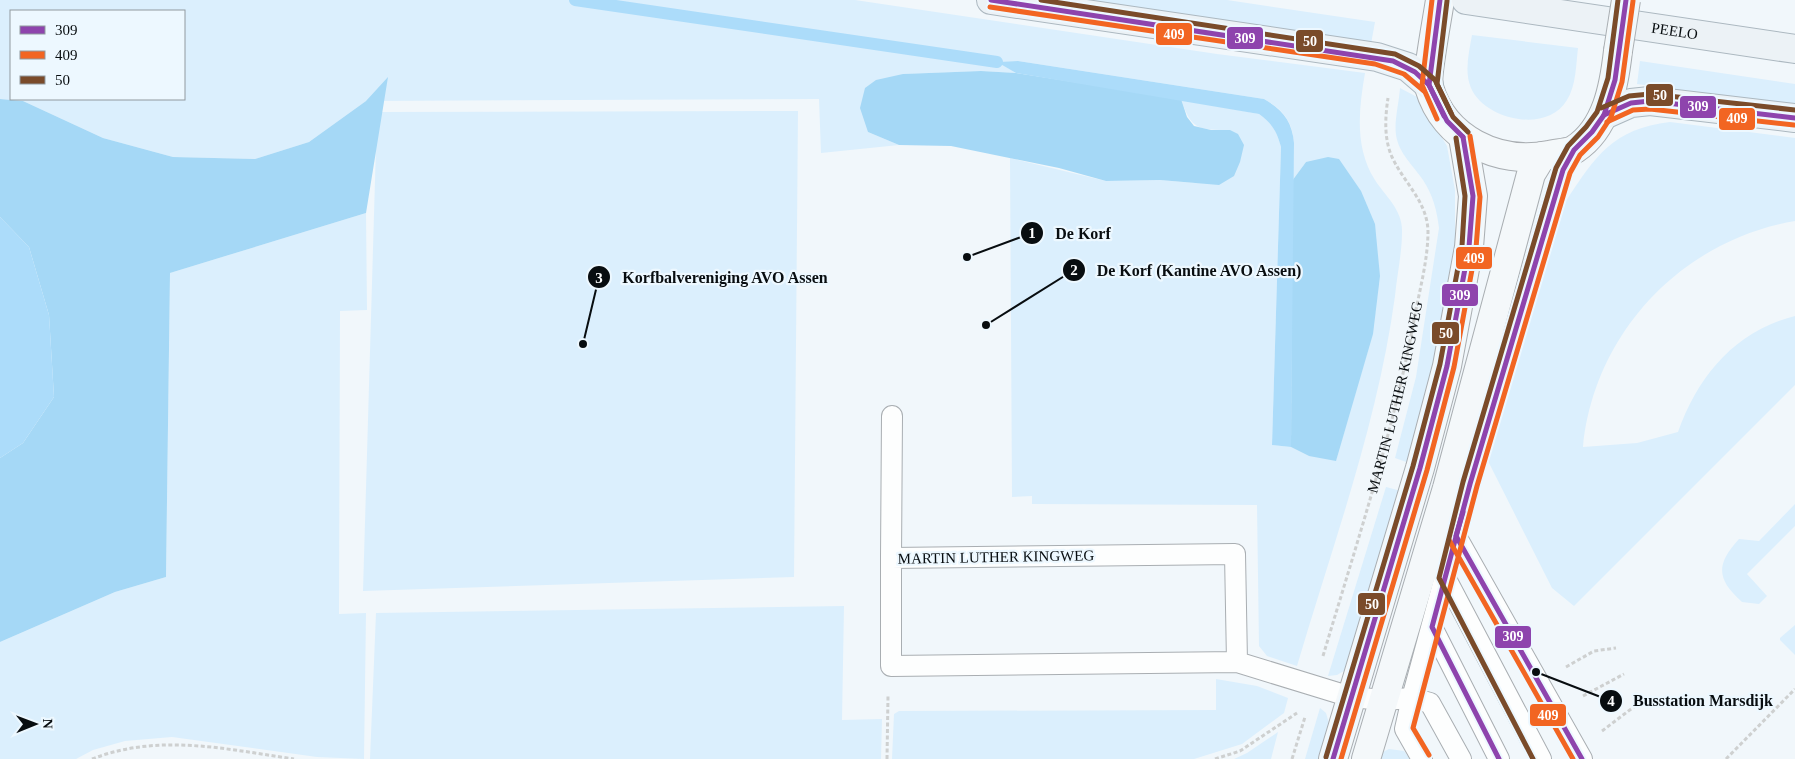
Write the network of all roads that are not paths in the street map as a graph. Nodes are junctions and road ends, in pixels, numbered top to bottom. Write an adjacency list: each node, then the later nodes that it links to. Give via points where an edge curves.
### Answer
1 (991, 0): 6 (main road, via 1377,57 1408,67)
2 (1466, 0): 5 (main road, PEELO)
3 (1626, 0): 7 (street, bridge, via 1615,80)
4 (1438, 12): 6 (street)
5 (1795, 49)
6 (1429, 85): 9 (street, via 1447,122)
7 (1604, 115): 8 (main road, via 1631,102 1650,100); 10 (street)
8 (1795, 118)
9 (1462, 137): 11 (street, via 1489,151 1512,156); 18 (street, via 1473,196 1468,247 1447,366)
10 (1574, 150): 11 (street); 13 (lane, via 1563,170 1554,199)
11 (1542, 156): 20 (street, via 1531,174 1447,488)
12 (892, 416): 14 (lane)
13 (1456, 536): 15 (lane); 27 (lane)
14 (891, 558): 17 (lane, MARTIN LUTHER KINGWEG, via 1235,554); 17 (lane, MARTIN LUTHER KINGWEG, via 891,666)
15 (1446, 579): 16 (lane); 26 (lane)
16 (1432, 627): 19 (lane); 25 (lane)
17 (1237, 662): 18 (lane)
18 (1351, 697): 20 (lane); 21 (street)
19 (1412, 698): 20 (lane); 23 (lane, via 1405,729); 24 (lane, via 1430,702)
20 (1383, 700): 22 (street)
21 (1333, 759)
22 (1366, 759)
23 (1422, 759)
24 (1461, 759)
25 (1499, 759)
26 (1540, 759)
27 (1582, 759)

